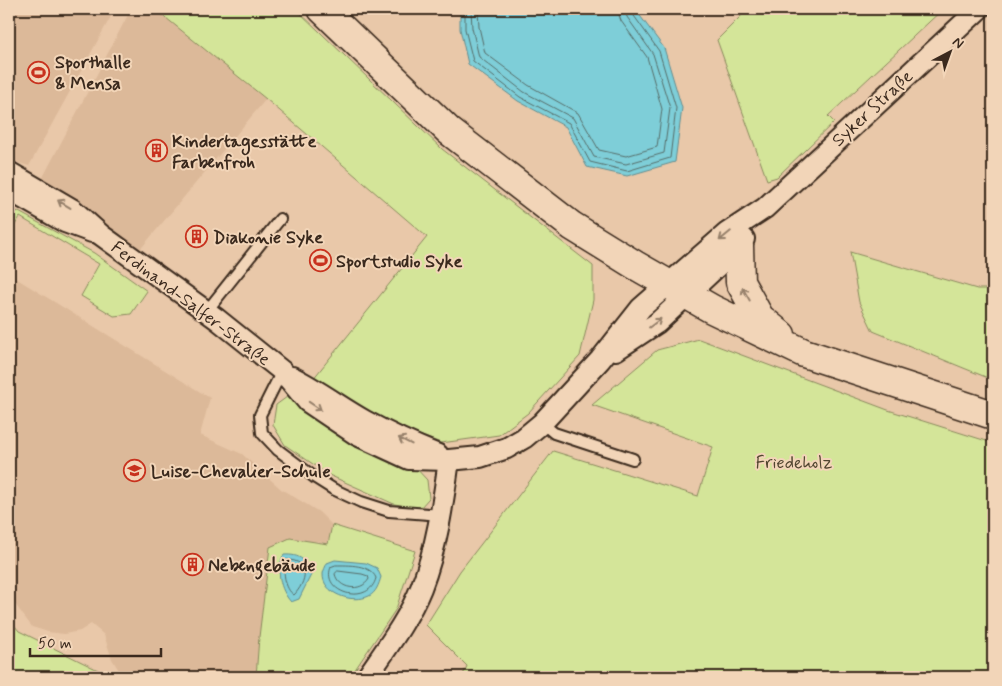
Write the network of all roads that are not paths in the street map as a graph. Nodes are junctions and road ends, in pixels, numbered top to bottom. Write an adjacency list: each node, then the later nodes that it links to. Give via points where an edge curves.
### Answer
1 (322, 9): 9 (main road, via 449,132 572,226)
2 (979, 9): 5 (street, Syker Straße)
3 (9, 172): 7 (street, Ferdinand-Salfer-Straße, one-way to 3, via 72,209)
4 (9, 190): 7 (street, Ferdinand-Salfer-Straße, via 65,222)
5 (765, 208): 8 (street, Syker Straße); 9 (street, Syker Straße, one-way to 9, via 727,233)
6 (280, 219): 10 (lane)
7 (101, 236): 10 (street, Ferdinand-Salfer-Straße)
8 (739, 246): 9 (street, Syker Straße); 11 (main road, one-way to 8, via 760,318 740,282)
9 (678, 290): 11 (main road); 14 (street, Ferdinand-Salfer-Straße, via 657,323 600,360)
10 (206, 312): 12 (street, Ferdinand-Salfer-Straße)
11 (804, 354): 13 (main road)
12 (282, 371): 16 (street, Ferdinand-Salfer-Straße, via 308,402 357,435 409,459); 17 (lane, via 260,415 262,433 278,450 314,477 360,502 389,511)
13 (993, 415)
14 (542, 423): 15 (lane, via 554,433); 16 (street, Ferdinand-Salfer-Straße, via 507,448 480,457)
15 (633, 459)
16 (449, 460): 17 (street)
17 (442, 516): 18 (street, via 421,589 403,624)
18 (367, 677)

